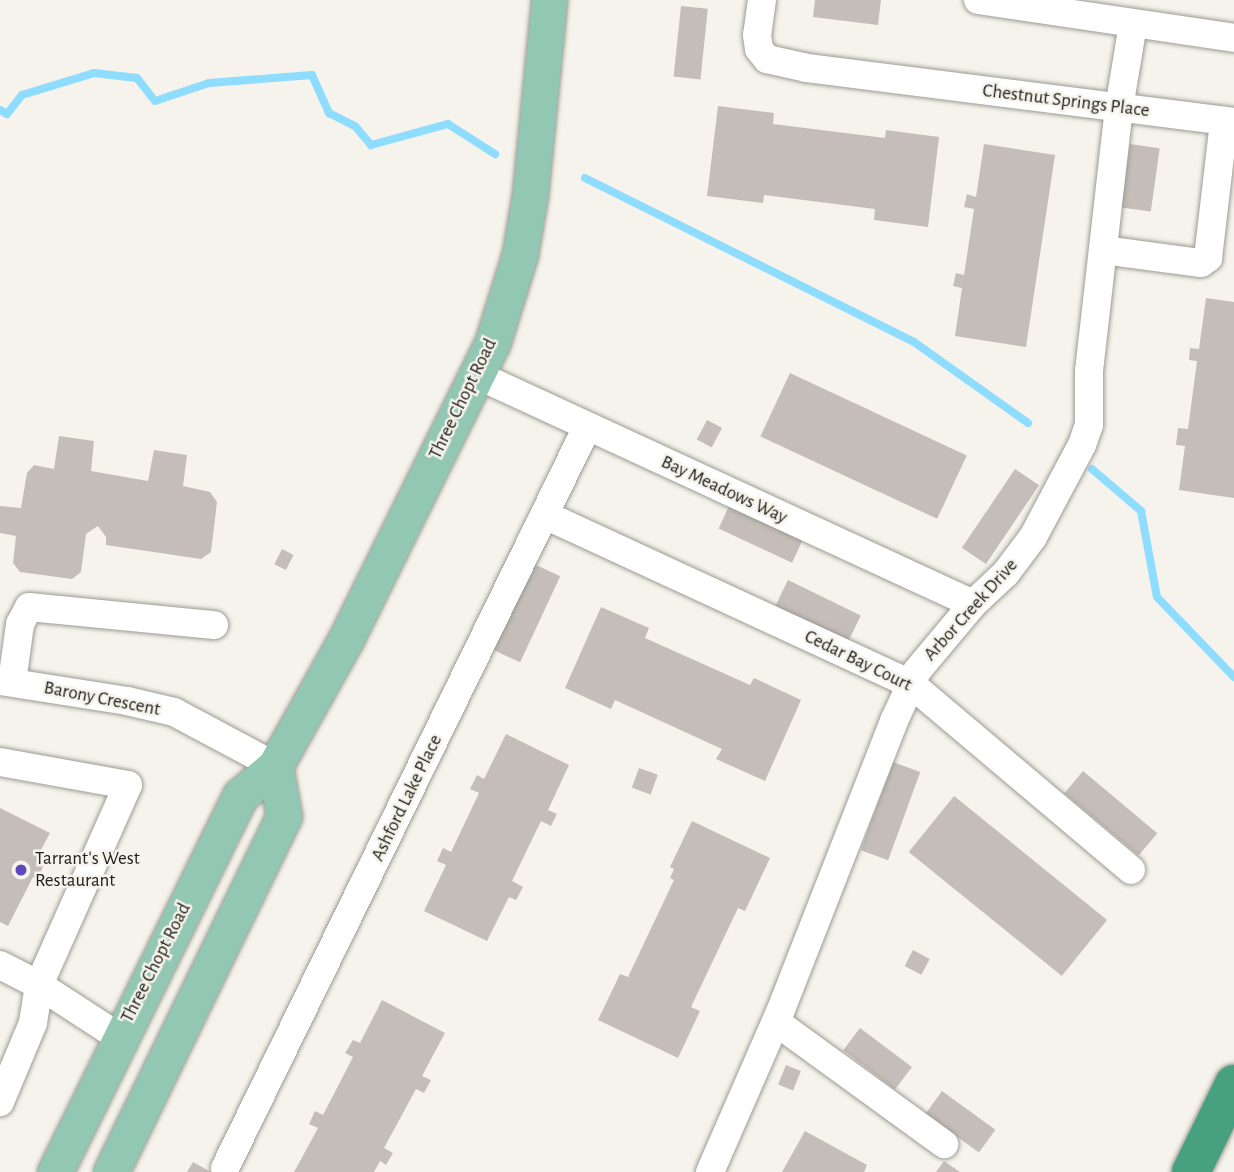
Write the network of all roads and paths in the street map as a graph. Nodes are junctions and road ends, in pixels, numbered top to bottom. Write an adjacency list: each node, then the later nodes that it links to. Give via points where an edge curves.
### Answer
1 (549, 0): 9 (main road, Three Chopt Road, via 537,144 520,254 492,344)
2 (762, 0): 6 (street, Chestnut Springs Place, via 757,35 759,49 767,59)
3 (978, 0): 4 (street)
4 (1133, 24): 5 (street); 6 (street, Arbor Creek Drive)
5 (1234, 38)
6 (1119, 108): 7 (street, Chestnut Springs Place); 8 (street, Arbor Creek Drive)
7 (1229, 121): 8 (street, via 1208,257 1200,262)
8 (1103, 250): 12 (street, Arbor Creek Drive, via 1089,371 1089,425 1082,445 1033,537 1006,573)
9 (477, 375): 10 (street, Bay Meadows Way); 17 (main road, Three Chopt Road, via 345,641)
10 (587, 427): 11 (street, Ashford Lake Place); 12 (street, Bay Meadows Way)
11 (545, 515): 15 (street, Cedar Bay Court); 26 (street, Ashford Lake Place)
12 (973, 604): 15 (street, Arbor Creek Drive)
13 (214, 625): 14 (street, via 29,607 20,624)
14 (6, 682): 17 (street, Barony Crescent, via 174,712)
15 (911, 684): 18 (street, Cedar Bay Court); 21 (street, Arbor Creek Drive)
16 (0, 762): 20 (street, via 128,785)
17 (275, 766): 22 (main road, Three Chopt Road, via 240,796); 28 (main road, via 284,816)
18 (1131, 870)
19 (0, 965): 20 (street)
20 (38, 985): 22 (street); 24 (street, via 33,1023)
21 (776, 1022): 25 (street); 29 (street, Arbor Creek Drive)
22 (119, 1037): 27 (main road, Three Chopt Road)
23 (1234, 1084): 30 (highway)
24 (0, 1102)
25 (944, 1144)
26 (225, 1168)
27 (55, 1172)
28 (111, 1172)
29 (710, 1172)
30 (1191, 1172)

